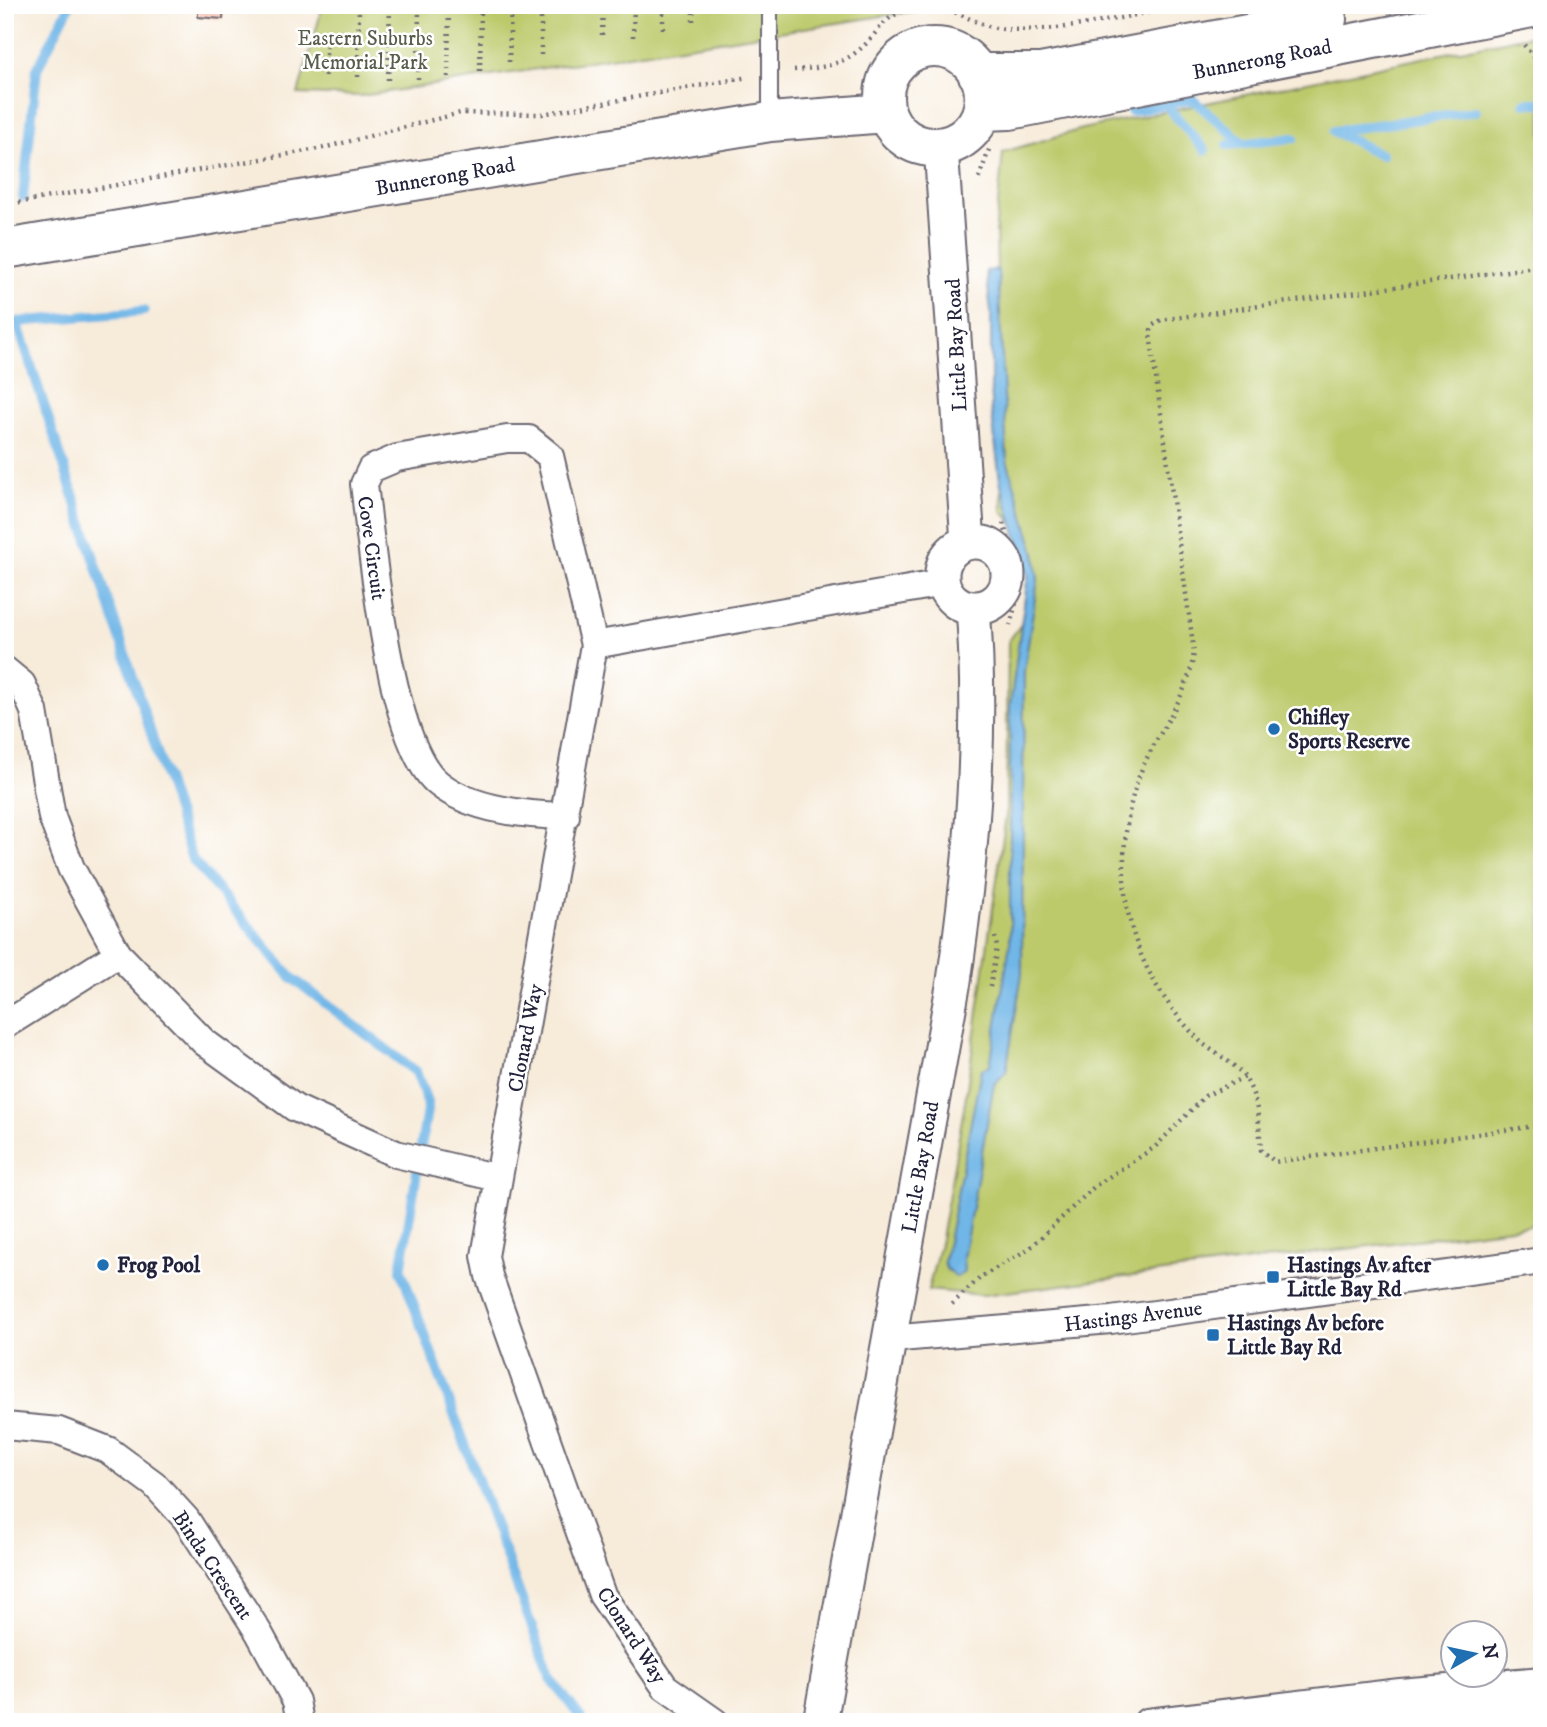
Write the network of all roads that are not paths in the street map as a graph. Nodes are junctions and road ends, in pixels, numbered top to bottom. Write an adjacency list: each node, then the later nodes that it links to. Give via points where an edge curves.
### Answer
1 (770, 5): 6 (lane)
2 (1399, 5): 4 (main road, Bunnerong Road, via 1041,73)
3 (1542, 6): 7 (main road, Bunnerong Road, via 1010,110)
4 (977, 72): 5 (main road, via 954,51 921,48 906,55 886,80); 7 (main road)
5 (887, 113): 6 (main road, Bunnerong Road); 8 (main road, via 892,125 908,139)
6 (770, 122): 9 (main road, Bunnerong Road)
7 (989, 125): 8 (main road)
8 (941, 147): 10 (street, Little Bay Road)
9 (5, 249)
10 (968, 543): 11 (street, via 950,553); 12 (street, via 988,544 1007,567 1001,596)
11 (943, 583): 12 (street, via 954,600); 13 (street)
12 (973, 608): 20 (street, Little Bay Road, via 979,716 968,887)
13 (594, 645): 15 (street, Clonard Way); 15 (street, Cove Circuit, via 550,456 529,439 397,458 371,469 364,484 379,604 416,753 438,784 484,806)
14 (5, 670): 16 (street, via 22,684 34,711 52,817 71,868)
15 (566, 817): 18 (street, Clonard Way)
16 (118, 954): 17 (street); 18 (street, via 204,1042 295,1108 396,1154)
17 (5, 1025)
18 (498, 1178): 25 (street, Clonard Way, via 485,1256 489,1276 602,1595 665,1687)
19 (1542, 1261): 20 (street, Hastings Avenue, via 1111,1320)
20 (889, 1339): 26 (street, Little Bay Road)
21 (5, 1426): 24 (street, Binda Crescent, via 59,1432 108,1450 154,1484 186,1519 259,1633 296,1701)
22 (1542, 1680): 27 (street)
23 (1542, 1700): 28 (street)
24 (300, 1722)
25 (715, 1722)
26 (820, 1722)
27 (1147, 1722)
28 (1327, 1722)

